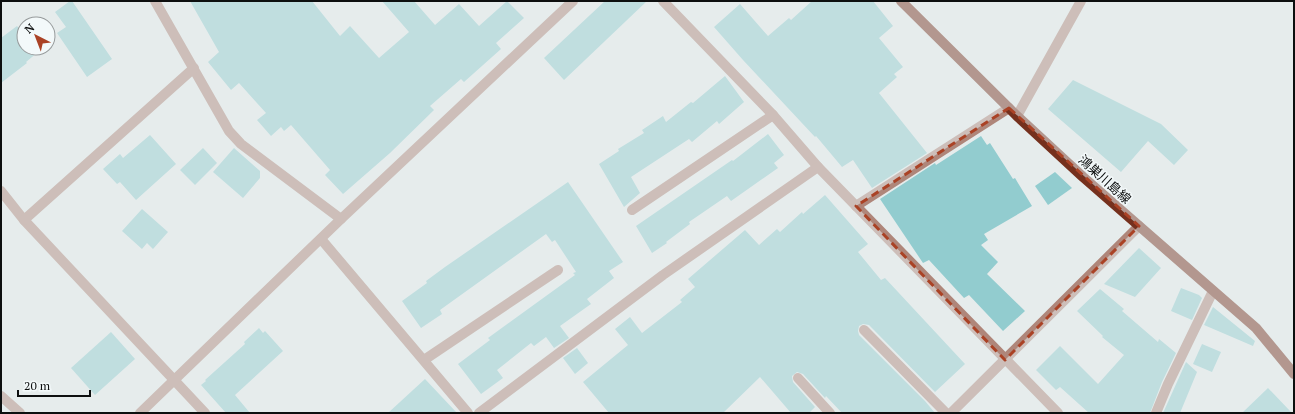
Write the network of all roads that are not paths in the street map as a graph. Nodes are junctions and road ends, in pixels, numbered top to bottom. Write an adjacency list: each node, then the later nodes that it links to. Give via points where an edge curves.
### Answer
1 (155, 1): 6 (street)
2 (573, 1): 14 (street)
3 (663, 1): 8 (street)
4 (901, 1): 7 (main road, 鴻巣川島線)
5 (1081, 1): 9 (street)
6 (194, 68): 14 (street, via 229,131 241,144); 15 (street)
7 (1009, 108): 9 (main road, 鴻巣川島線); 12 (street)
8 (773, 115): 10 (street); 13 (street)
9 (1017, 116): 16 (main road, 鴻巣川島線)
10 (818, 167): 12 (street); 31 (street, via 663,275)
11 (1, 191): 15 (street)
12 (856, 206): 22 (street)
13 (632, 210)
14 (341, 219): 17 (street)
15 (24, 220): 25 (street)
16 (1139, 226): 19 (main road, 鴻巣川島線); 22 (street)
17 (321, 239): 21 (street); 25 (street)
18 (558, 270): 21 (street)
19 (1213, 291): 23 (main road, 鴻巣川島線, via 1256,328); 36 (street)
20 (864, 330): 33 (street)
21 (424, 360): 30 (street)
22 (1005, 360): 34 (street); 35 (street)
23 (1294, 374)
24 (798, 378): 32 (street)
25 (173, 380): 28 (street); 29 (street)
26 (1, 396): 27 (street)
27 (20, 413)
28 (140, 413)
29 (205, 413)
30 (468, 413)
31 (479, 413)
32 (830, 413)
33 (946, 413)
34 (952, 413)
35 (1058, 413)
36 (1156, 413)

